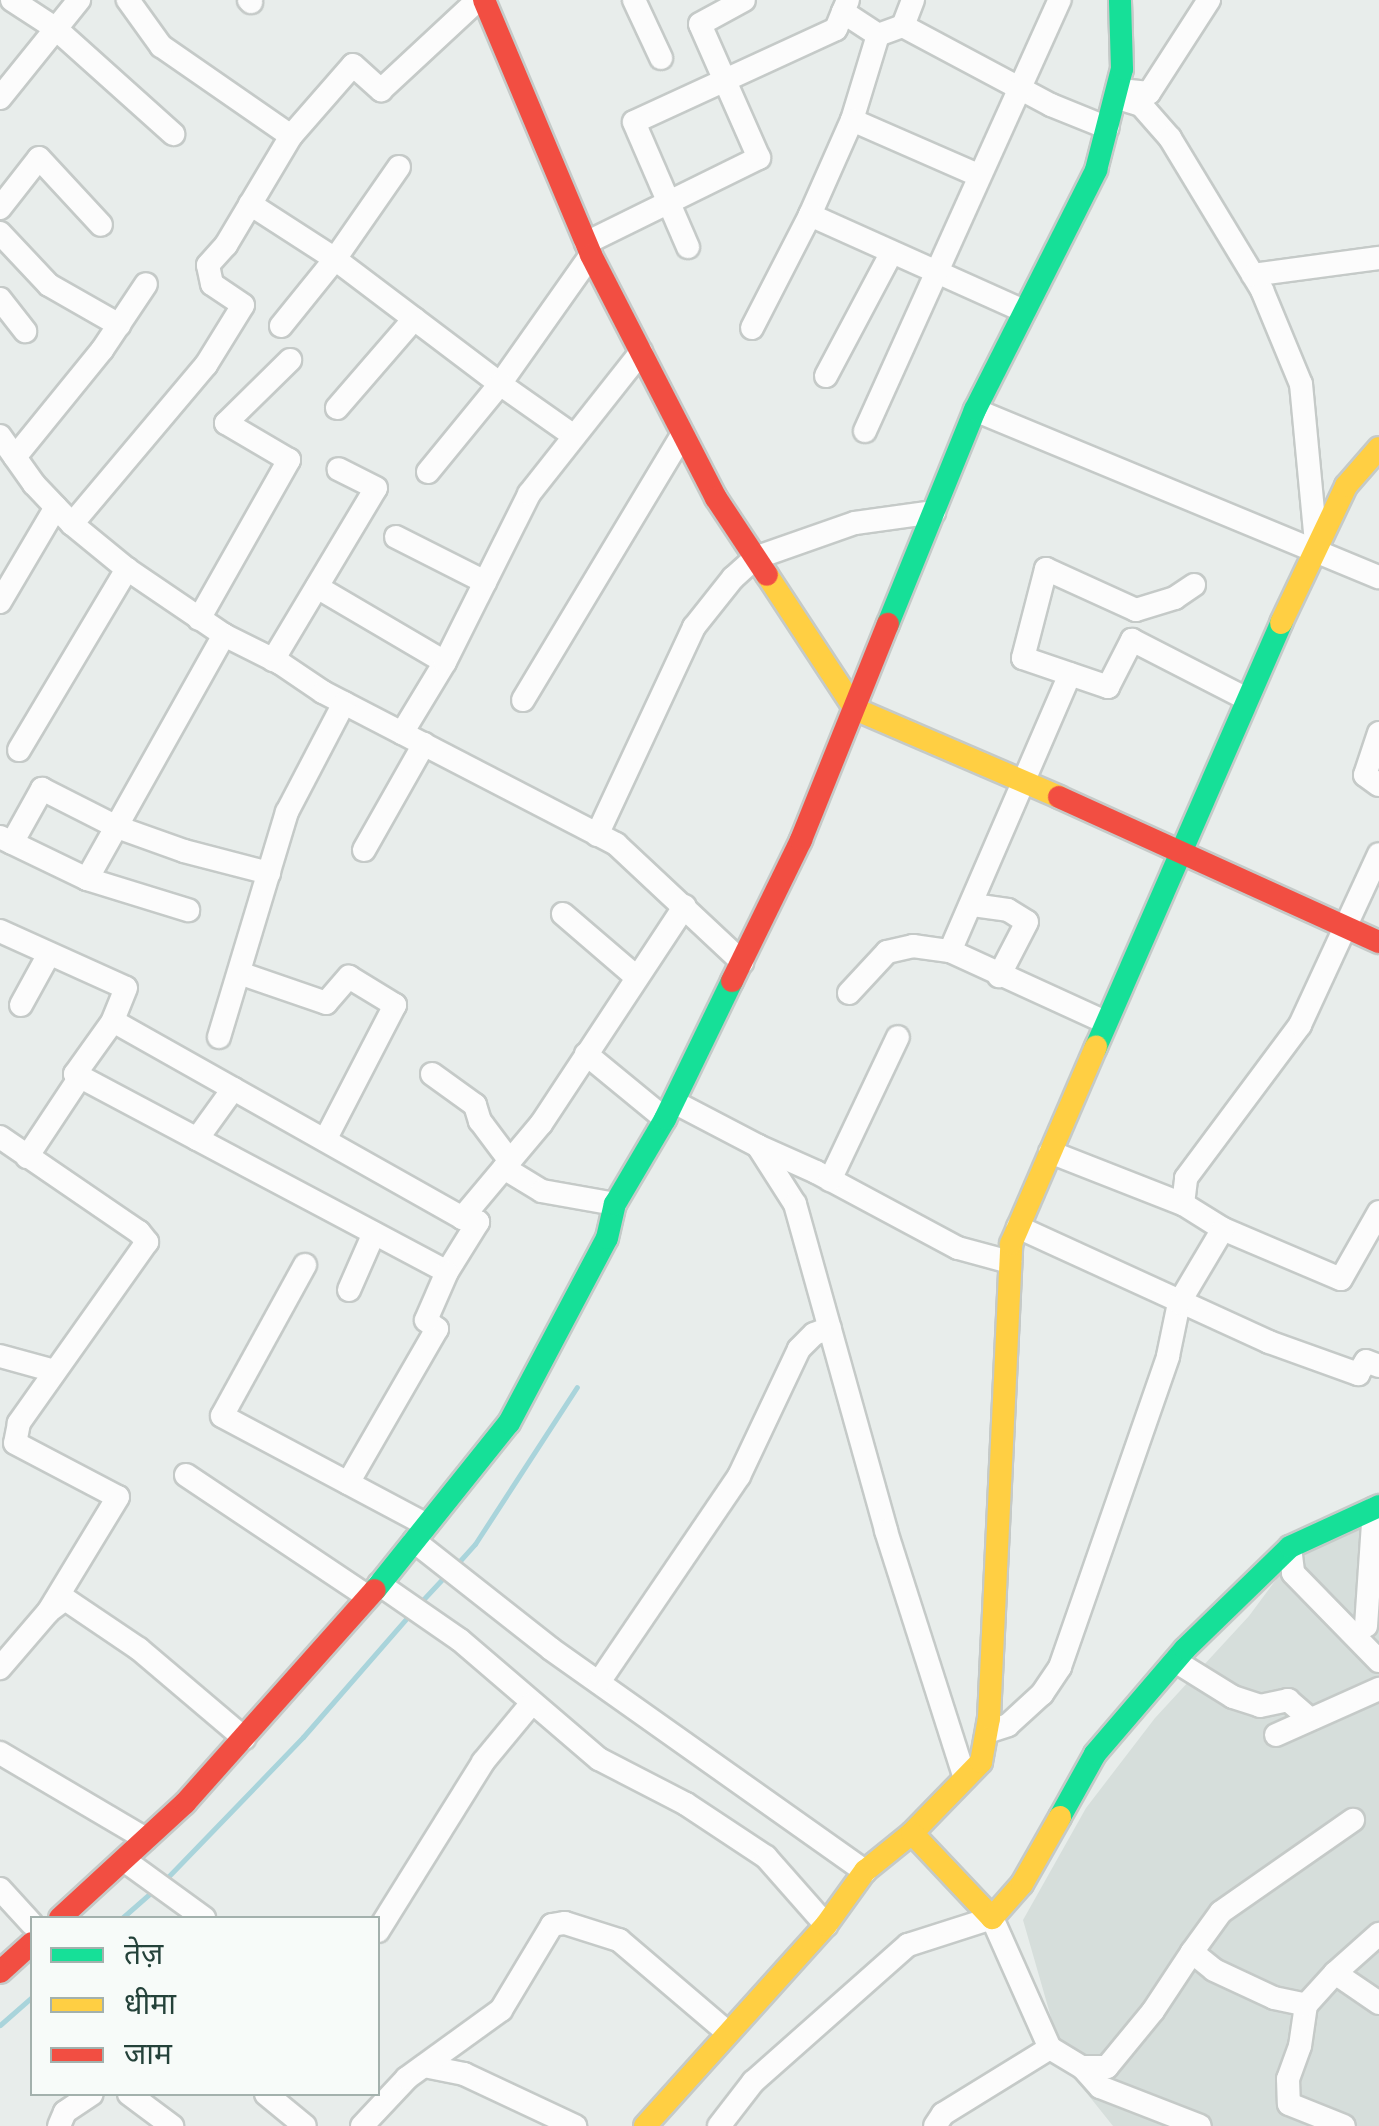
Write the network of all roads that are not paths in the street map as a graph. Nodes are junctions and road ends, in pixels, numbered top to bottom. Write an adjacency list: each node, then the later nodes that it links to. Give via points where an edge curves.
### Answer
1 (12, 0): 13 (street)
2 (80, 0): 13 (street)
3 (128, 0): 23 (street, via 161,46)
4 (481, 0): 23 (street, via 381,90 352,65); 33 (street)
5 (634, 0): 15 (street)
6 (744, 0): 16 (street, via 700,24)
7 (913, 0): 12 (street)
8 (1060, 0): 17 (street)
9 (1120, 0): 18 (street)
10 (1209, 0): 18 (street, via 1148,93)
11 (846, 6): 14 (street); 16 (street, via 836,29)
12 (903, 26): 14 (street); 17 (street)
13 (55, 28): 19 (street); 22 (street)
14 (878, 35): 20 (street)
15 (661, 58)
16 (726, 80): 27 (street, via 758,158); 27 (street, via 634,122)
17 (1022, 88): 21 (street); 25 (street)
18 (1118, 94): 21 (street); 38 (street, via 1141,106 1170,138)
19 (0, 98)
20 (852, 120): 25 (street); 29 (street)
21 (1108, 128): 41 (street, via 1096,170)
22 (172, 134)
23 (291, 136): 26 (street)
24 (399, 167): 36 (street)
25 (978, 175): 37 (street)
26 (250, 204): 36 (street); 61 (street, via 206,272 243,305 206,365)
27 (666, 204): 32 (street); 33 (street)
28 (0, 208): 30 (street, via 39,158)
29 (810, 215): 34 (street); 45 (street)
30 (101, 225)
31 (0, 233): 43 (street, via 49,286)
32 (688, 247)
33 (588, 249): 47 (street); 50 (street)
34 (892, 254): 37 (street); 49 (street)
35 (1379, 258): 38 (street)
36 (334, 259): 42 (street); 44 (street)
37 (937, 274): 41 (street); 53 (street)
38 (1253, 275): 63 (street, via 1302,384)
39 (146, 284): 43 (street)
40 (0, 300): 46 (street)
41 (1024, 311): 52 (street)
42 (414, 319): 50 (street); 51 (street)
43 (119, 325): 56 (street)
44 (281, 326)
45 (752, 328)
46 (26, 330)
47 (641, 352): 54 (street); 55 (street)
48 (290, 360): 72 (street, via 226,423 290,460)
49 (826, 376)
50 (500, 384): 55 (street); 59 (street)
51 (338, 408)
52 (976, 410): 60 (street); 63 (street)
53 (864, 431)
54 (683, 434): 64 (street); 79 (street)
55 (574, 436): 67 (street, via 528,494)
56 (5, 445): 61 (street)
57 (1378, 450): 63 (street, via 1346,486)
58 (338, 469): 69 (street, via 376,488)
59 (428, 472)
60 (934, 512): 64 (street, via 855,523); 81 (street)
61 (64, 516): 65 (street); 70 (street)
62 (396, 537): 67 (street)
63 (1318, 546): 66 (street); 78 (street)
64 (755, 558): 81 (street); 89 (street, via 694,626)
65 (127, 569): 72 (street); 85 (street)
66 (1379, 577)
67 (485, 582): 76 (street)
68 (1194, 585): 71 (street)
69 (316, 587): 75 (street); 76 (street)
70 (0, 602)
71 (1136, 610): 74 (street); 77 (street, via 1046,569 1023,658)
72 (199, 618): 73 (street)
73 (224, 636): 75 (street); 88 (street)
74 (1132, 640): 77 (street, via 1108,687); 78 (street)
75 (273, 660): 80 (street)
76 (446, 662): 82 (street)
77 (1070, 674): 86 (street)
78 (1244, 698): 91 (street)
79 (523, 700)
80 (344, 703): 82 (street); 94 (street, via 287,812)
81 (855, 710): 86 (street); 105 (street)
82 (402, 733): 84 (street)
83 (1379, 733): 87 (street, via 1365,774)
84 (424, 744): 89 (street); 92 (street)
85 (19, 750)
86 (1021, 782): 91 (street); 96 (street)
87 (1379, 785)
88 (117, 827): 90 (street, via 42,789); 94 (street); 95 (street)
89 (597, 835): 97 (street)
90 (6, 840): 95 (street)
91 (1179, 849): 100 (street); 112 (street)
92 (364, 850)
93 (1379, 854): 100 (street)
94 (269, 873): 106 (street)
95 (88, 878): 98 (street)
96 (973, 905): 103 (street); 108 (street, via 1008,910 1027,922)
97 (685, 906): 105 (street); 107 (street)
98 (188, 910)
99 (563, 914): 107 (street)
100 (1344, 929): 102 (street); 129 (street, via 1300,1026 1186,1178)
101 (0, 931): 104 (street)
102 (1379, 942)
103 (950, 951): 108 (street); 109 (street, via 914,946 887,952)
104 (49, 954): 110 (street); 111 (street, via 126,988)
105 (742, 962): 119 (street)
106 (239, 973): 113 (street); 122 (street, via 326,1003 349,977 395,1005)
107 (635, 976): 115 (street)
108 (999, 976): 112 (street)
109 (849, 994)
110 (21, 1005)
111 (113, 1021): 117 (street, via 75,1074); 118 (street)
112 (1106, 1022): 124 (street)
113 (219, 1037)
114 (898, 1037): 127 (street)
115 (586, 1054): 119 (street); 126 (street)
116 (432, 1074): 126 (street, via 475,1105)
117 (80, 1077): 121 (street); 125 (street)
118 (233, 1088): 121 (street); 122 (street)
119 (670, 1110): 123 (street); 128 (street)
120 (0, 1137): 125 (street)
121 (198, 1139): 134 (street)
122 (324, 1140): 131 (street)
123 (758, 1146): 127 (street); 140 (street, via 795,1204)
124 (1050, 1152): 129 (street); 132 (street)
125 (27, 1157): 143 (street, via 147,1242)
126 (507, 1164): 128 (street, via 542,1191); 131 (street)
127 (830, 1180): 135 (street, via 958,1248)
128 (615, 1204): 147 (street, via 608,1238 509,1423)
129 (1183, 1204): 133 (street)
130 (1379, 1212): 133 (street, via 1341,1279)
131 (462, 1218): 137 (street, via 478,1222)
132 (1018, 1227): 135 (street); 139 (street)
133 (1223, 1229): 139 (street)
134 (374, 1233): 137 (street); 138 (street)
135 (1010, 1262): 159 (street)
136 (305, 1265): 145 (street, via 222,1416)
137 (446, 1272): 145 (street, via 426,1320 437,1329)
138 (349, 1290)
139 (1179, 1303): 142 (street, via 1358,1374 1366,1362); 159 (street, via 1168,1356 1060,1667 1008,1725)
140 (830, 1328): 155 (street, via 799,1349 739,1476); 163 (street)
141 (0, 1356): 143 (street)
142 (1379, 1366)
143 (55, 1371): 150 (street, via 18,1422 15,1444 118,1496)
144 (186, 1475): 149 (street)
145 (348, 1483): 147 (street)
146 (1377, 1507): 148 (street); 151 (street)
147 (420, 1533): 149 (street); 155 (street)
148 (1290, 1547): 152 (street); 153 (street, via 1293,1573)
149 (373, 1591): 157 (street, via 460,1640); 161 (street)
150 (48, 1612): 154 (street); 161 (street, via 66,1599 139,1649)
151 (1366, 1626)
152 (1175, 1661): 158 (street, via 1233,1697 1260,1706 1288,1700); 172 (street, via 1096,1754 1022,1884)
153 (1379, 1661)
154 (0, 1668)
155 (599, 1682): 168 (street)
156 (1379, 1689): 158 (street)
157 (531, 1704): 174 (street, via 600,1759 766,1857); 175 (street, via 483,1762)
158 (1310, 1720): 160 (street)
159 (987, 1732): 163 (street, via 981,1762)
160 (1276, 1735)
161 (244, 1738): 166 (street)
162 (0, 1753): 166 (street)
163 (965, 1778): 165 (street)
164 (1353, 1820): 178 (street, via 1222,1912)
165 (912, 1833): 168 (street); 172 (street)
166 (146, 1839): 167 (street)
167 (124, 1860): 170 (street); 171 (street)
168 (866, 1871): 174 (street)
169 (0, 1890): 173 (street)
170 (62, 1916)
171 (201, 1916)
172 (992, 1918): 184 (street); 197 (street, via 908,1945 753,2082)
173 (30, 1922)
174 (826, 1924): 183 (street)
175 (380, 1927)
176 (1379, 1934): 180 (street)
177 (30, 1945): 179 (street)
178 (1192, 1952): 182 (street, via 1274,1998); 186 (street, via 1107,2067)
179 (0, 1972)
180 (1334, 1973): 181 (street); 182 (street)
181 (1379, 2003)
182 (1306, 2005): 200 (street, via 1288,2080 1289,2104)
183 (727, 2032): 185 (street, via 620,1940 565,1923 552,1925 500,2010); 196 (street)
184 (1050, 2048): 186 (street); 198 (street)
185 (424, 2066): 194 (street); 195 (street, via 464,2074)
186 (1082, 2067): 190 (street, via 1100,2086)
187 (89, 2096): 191 (street, via 65,2112)
188 (132, 2096): 192 (street)
189 (268, 2096): 193 (street)
190 (1156, 2119): 199 (street)
191 (58, 2126)
192 (172, 2126)
193 (305, 2126)
194 (362, 2126)
195 (576, 2126)
196 (645, 2126)
197 (719, 2126)
198 (934, 2126)
199 (1200, 2126)
200 (1344, 2126)

